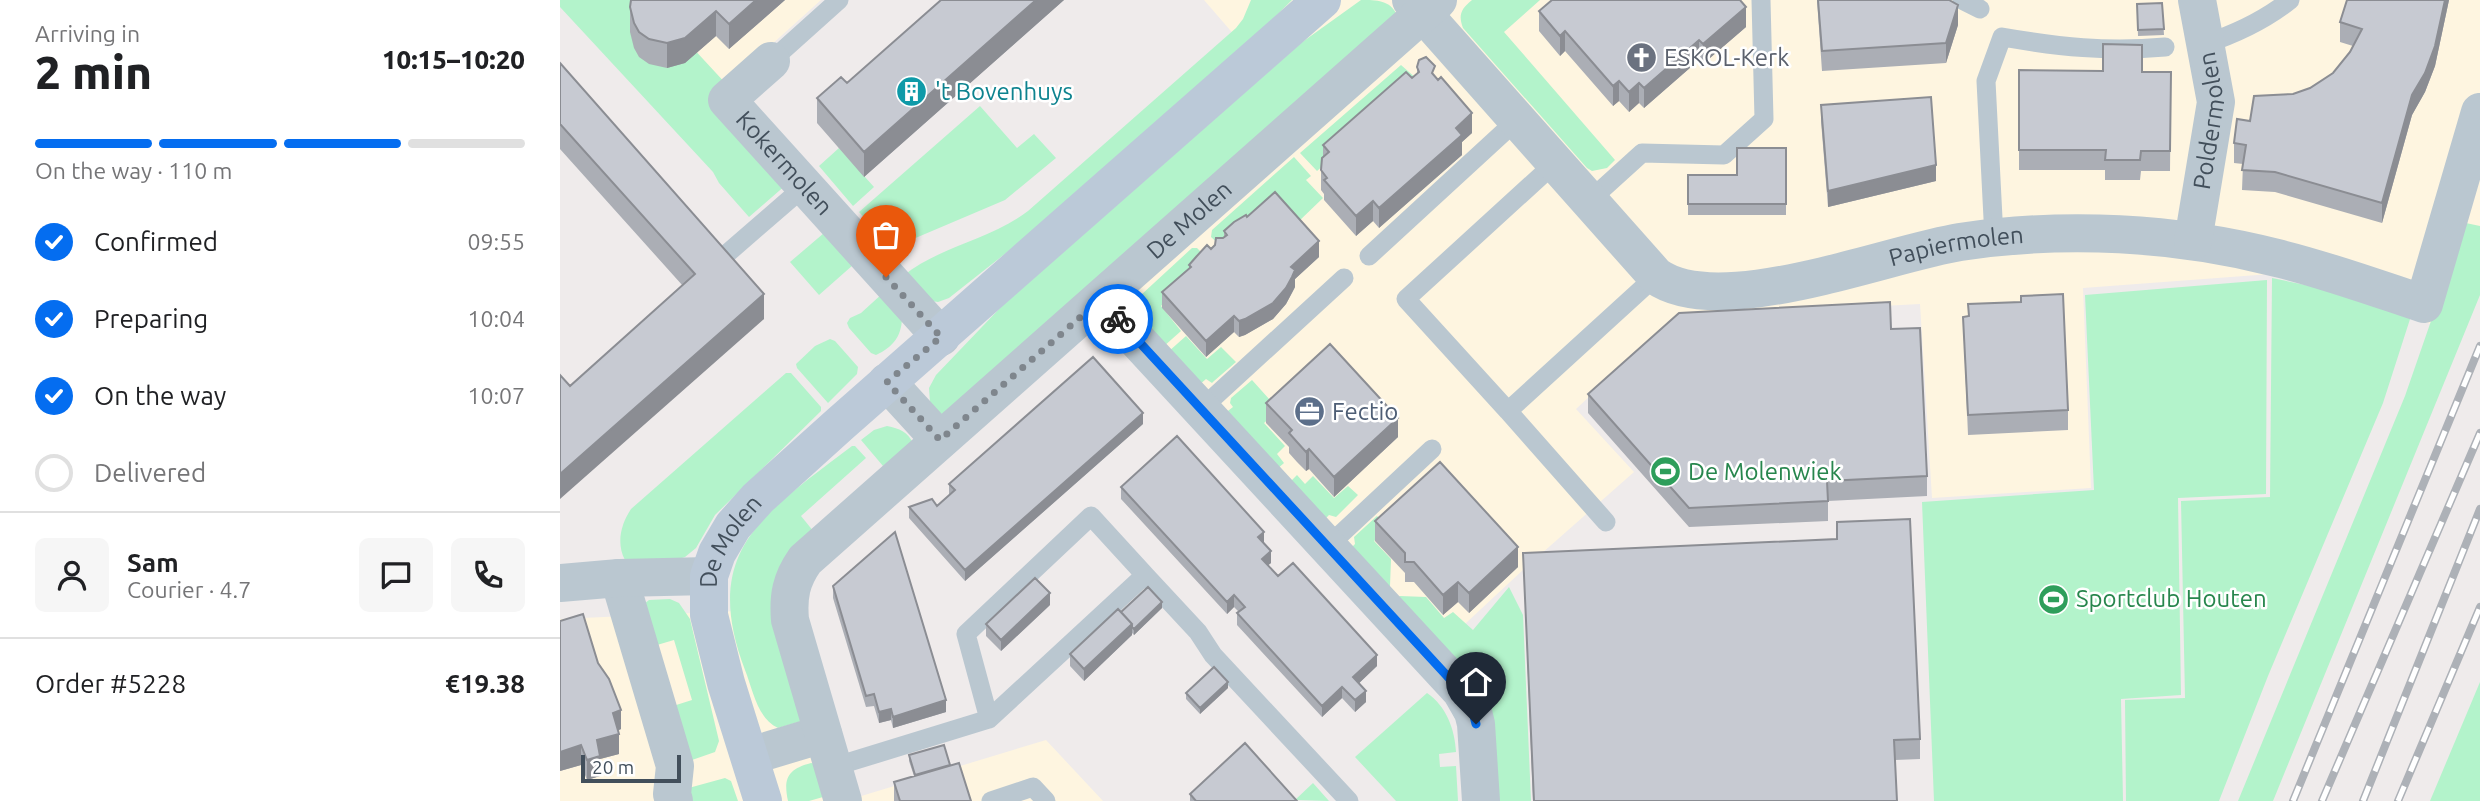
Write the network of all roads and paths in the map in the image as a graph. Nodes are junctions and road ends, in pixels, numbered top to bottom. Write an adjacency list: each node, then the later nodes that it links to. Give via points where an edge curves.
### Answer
1 (839, 0): 11 (lane, Kokermolen)
2 (1322, 0): 24 (street, De Molen)
3 (1761, 0): 16 (lane, via 1764,119 1724,155 1642,153)
4 (1962, 0): 8 (lane)
5 (2197, 0): 9 (street, Poldermolen)
6 (2290, 0): 9 (lane, via 2233,34)
7 (1424, 5): 13 (street, Papiermolen); 23 (street, De Molen)
8 (1980, 9)
9 (2205, 44): 18 (street, Poldermolen, via 2216,109)
10 (2165, 47): 17 (lane, via 2097,50 2002,37 1986,81)
11 (771, 61): 15 (street, Kokermolen, via 727,100)
12 (2480, 111): 18 (street, Papiermolen, via 2424,304 2295,263)
13 (1517, 120): 14 (street, Papiermolen); 19 (lane)
14 (1555, 163): 16 (street, Papiermolen); 27 (lane, via 1406,299)
15 (804, 186): 20 (lane); 24 (street, Kokermolen)
16 (1589, 201): 21 (street, Papiermolen)
17 (1994, 238): 18 (street, Papiermolen, via 2103,235); 21 (street, Papiermolen, via 1931,247 1754,289 1694,291)
18 (2193, 241)
19 (1369, 256)
20 (715, 264)
21 (1656, 276): 27 (lane)
22 (1344, 278): 26 (lane)
23 (1100, 300): 26 (street); 28 (street, De Molen)
24 (941, 337): 25 (street, De Molen)
25 (887, 382): 28 (street); 33 (street, De Molen, via 745,512 724,539)
26 (1201, 409): 31 (street)
27 (1508, 411): 30 (lane)
28 (940, 440): 38 (street, De Molen, via 805,560 796,574 788,601 790,620)
29 (1432, 449): 31 (lane)
30 (1606, 522)
31 (1328, 546): 44 (street, via 1468,701 1478,736)
32 (1145, 575): 36 (lane); 36 (lane, via 1091,516 966,634); 43 (lane)
33 (709, 576): 34 (street); 37 (street, De Molen, via 709,615)
34 (620, 578): 35 (street); 39 (street, via 675,766)
35 (560, 583)
36 (989, 719): 38 (lane)
37 (750, 756): 38 (street); 40 (street, De Molen)
38 (833, 767)
39 (674, 801)
40 (764, 801)
41 (991, 801): 42 (lane, via 1034,787)
42 (1046, 801)
43 (1349, 801)
44 (1481, 801)

